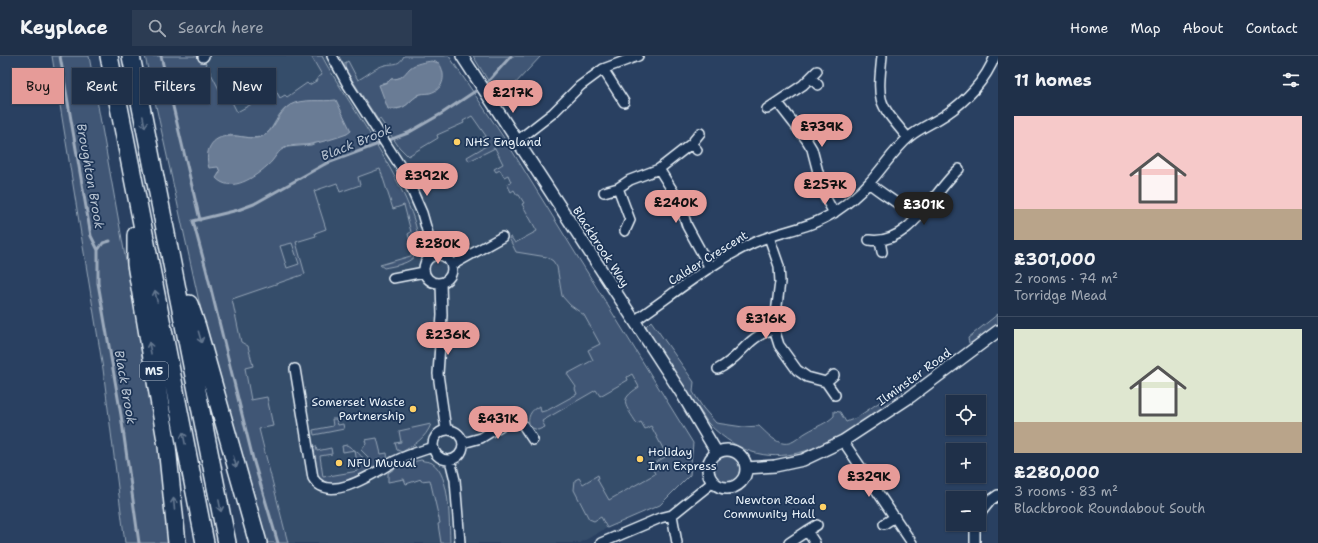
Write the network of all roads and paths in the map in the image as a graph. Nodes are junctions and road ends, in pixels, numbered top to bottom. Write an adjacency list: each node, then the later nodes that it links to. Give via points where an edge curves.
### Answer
1 (109, 56): 24 (highway, M5)
2 (131, 56): 32 (highway, one-way to 32)
3 (462, 56): 18 (street, Blackbrook Way)
4 (638, 56): 8 (street)
5 (882, 56): 17 (street, via 879,95 882,105)
6 (995, 56): 17 (street, Calder Crescent, via 986,75 967,98)
7 (333, 57): 34 (street, via 404,172 422,213)
8 (621, 59): 9 (street)
9 (603, 69): 12 (street); 18 (street, via 580,86 553,114)
10 (818, 86): 14 (street, via 814,75)
11 (626, 87): 12 (street)
12 (618, 92): 13 (street)
13 (624, 102)
14 (778, 102): 15 (street); 25 (street, via 812,149 824,195)
15 (767, 109)
16 (700, 133): 19 (street, via 694,147)
17 (908, 138): 21 (street, Calder Crescent)
18 (517, 141): 40 (street, Blackbrook Way)
19 (659, 169): 22 (street, via 630,180); 36 (street, via 679,201 687,226)
20 (959, 169): 26 (street, via 952,181)
21 (869, 183): 25 (street, Calder Crescent); 26 (street, via 906,208)
22 (618, 188): 23 (street); 27 (street, via 634,220)
23 (604, 192)
24 (136, 199): 65 (highway, M5, one-way to 24, via 167,446 136,264); 66 (highway, M5, one-way to 24)
25 (834, 213): 29 (street, Calder Crescent, via 818,222)
26 (916, 219): 31 (street, via 899,233)
27 (625, 231)
28 (502, 237): 35 (street)
29 (769, 237): 36 (street, Calder Crescent, via 748,245); 41 (street, via 779,266 780,282)
30 (869, 240): 31 (street)
31 (880, 241): 33 (street)
32 (169, 247): 67 (highway, one-way to 67); 68 (highway, one-way to 68, via 197,327)
33 (882, 252)
34 (434, 255): 35 (street, via 445,256); 37 (street, via 426,262)
35 (452, 265): 39 (street, via 452,274 445,282)
36 (710, 268): 40 (street, Calder Crescent)
37 (424, 272): 38 (street); 39 (street, via 428,280)
38 (393, 278)
39 (440, 283): 48 (street, via 442,315 438,374)
40 (634, 321): 53 (street, Blackbrook Way)
41 (774, 329): 43 (street, via 750,340); 46 (street, via 779,345 797,370)
42 (998, 331): 50 (street, Ilminster Road, via 910,397)
43 (725, 368)
44 (295, 369): 52 (street, via 313,478 320,486 329,490 360,481 396,461)
45 (834, 375): 46 (street)
46 (826, 382): 47 (street)
47 (835, 395)
48 (446, 430): 51 (street, via 458,433); 52 (street, via 435,438)
49 (533, 440): 51 (street, via 523,425 513,420 481,438)
50 (843, 441): 55 (street, Ilminster Road, via 803,460 775,466); 60 (street)
51 (463, 443): 54 (street, via 459,456)
52 (433, 447): 54 (street, via 440,457)
53 (717, 453): 55 (street, via 736,453 742,457); 56 (street, via 709,462 708,469)
54 (450, 460): 69 (street, via 455,480)
55 (746, 468): 56 (street, via 744,478 736,486 724,488)
56 (713, 482): 59 (street)
57 (998, 495): 58 (street)
58 (986, 506)
59 (672, 515): 70 (street); 71 (street)
60 (895, 517): 61 (street); 74 (street)
61 (884, 524)
62 (817, 525): 64 (street)
63 (975, 531): 75 (street)
64 (807, 532): 72 (street); 73 (street)
65 (177, 543)
66 (205, 543)
67 (227, 543)
68 (258, 543)
69 (460, 543)
70 (601, 543)
71 (677, 543)
72 (789, 543)
73 (815, 543)
74 (912, 543)
75 (974, 543)

